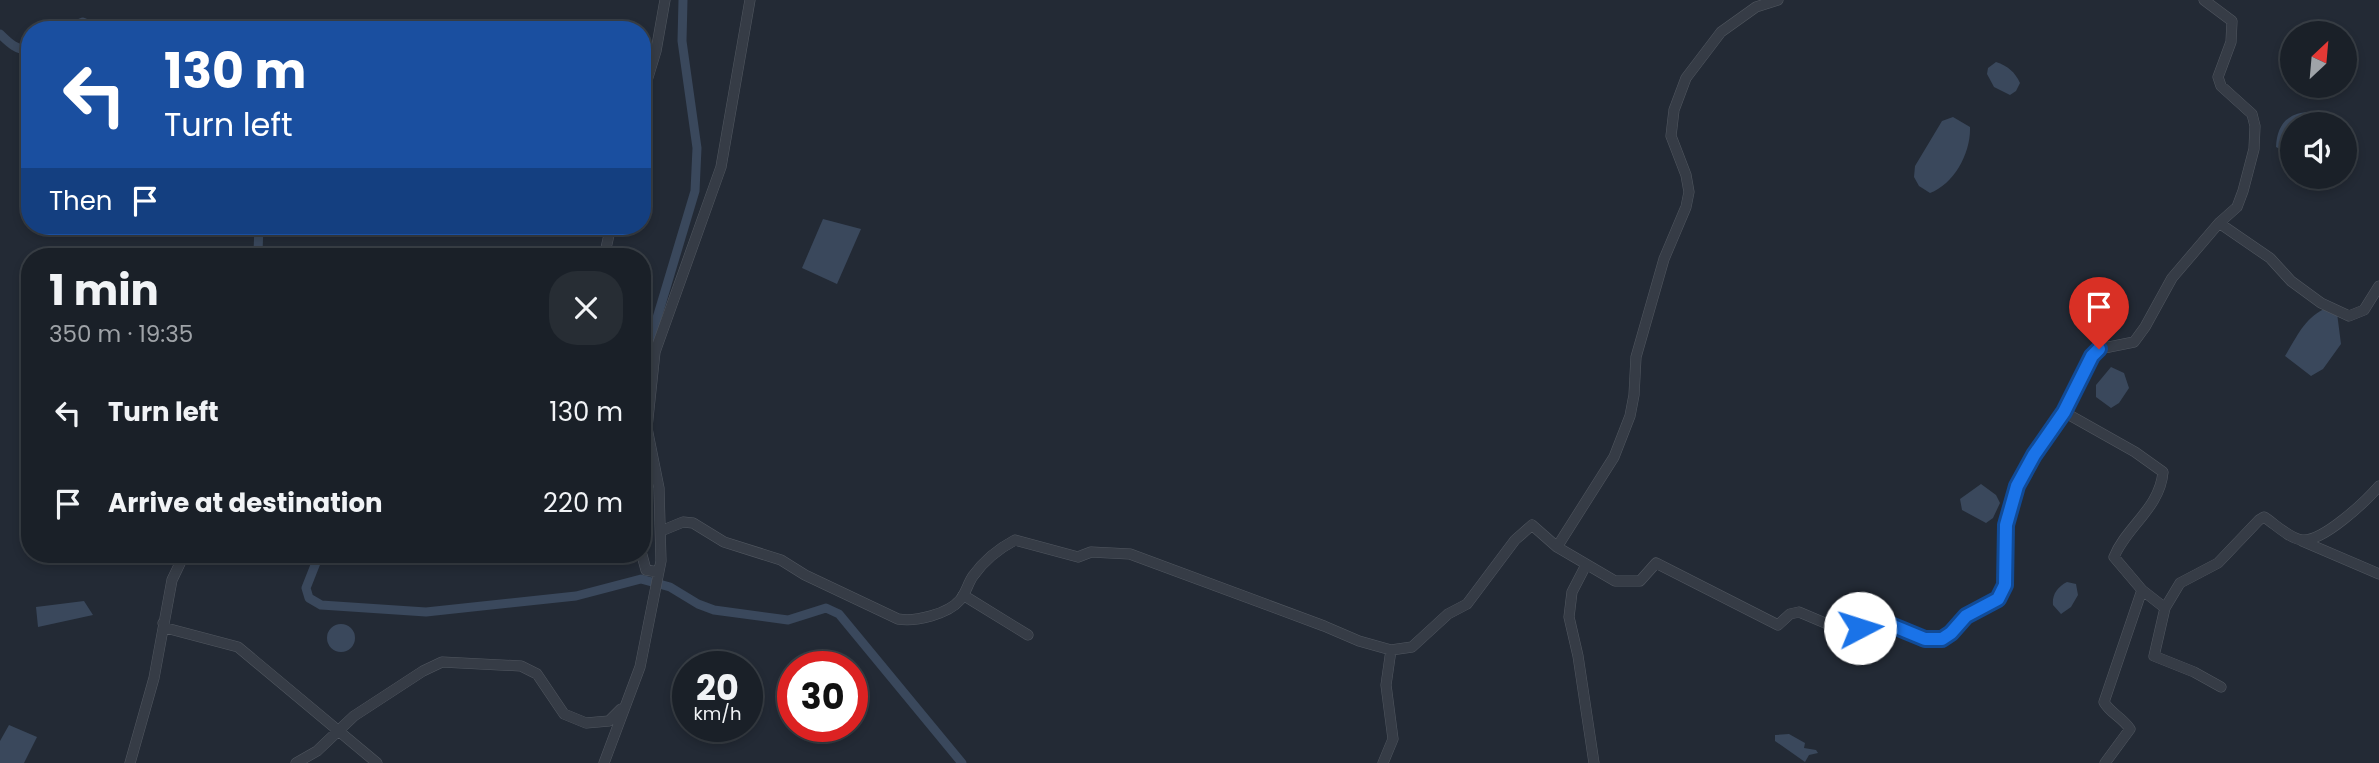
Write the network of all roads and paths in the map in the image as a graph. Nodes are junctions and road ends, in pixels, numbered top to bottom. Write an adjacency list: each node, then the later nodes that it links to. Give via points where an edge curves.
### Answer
1 (666, 0): 5 (street)
2 (750, 0): 8 (street, via 721,167 655,352)
3 (1778, 0): 14 (street, via 1756,7 1721,32 1686,78 1674,110 1671,136 1689,192 1664,258 1636,357 1630,416 1614,457)
4 (2204, 0): 6 (street, via 2231,20 2231,42 2218,77 2221,86 2252,114 2255,126 2243,191 2237,207)
5 (651, 67)
6 (2220, 223): 7 (street, via 2270,258 2320,303 2348,316 2364,310); 9 (street, via 2172,278 2134,342 2099,349 2092,356)
7 (2379, 286)
8 (651, 390)
9 (2064, 412): 17 (street, via 2017,486 2006,525 2005,585 1998,599 1966,616 1942,639 1925,639 1874,618 1851,634 1799,612 1778,625 1656,563 1640,581 1615,581); 20 (street, via 2163,472 2152,504 2114,557)
10 (651, 448): 12 (street, via 659,488)
11 (2379, 486): 13 (street, via 2334,526 2314,539)
12 (660, 531): 18 (street); 21 (street, via 693,523 724,542 781,560 898,619 908,621 942,612)
13 (2301, 540): 19 (street); 22 (street, via 2264,517 2218,563 2180,583)
14 (1557, 547): 17 (street); 25 (street, via 1532,524 1467,604 1448,614 1412,647)
15 (180, 563): 23 (street)
16 (644, 563): 18 (street, via 646,570)
17 (1586, 565): 34 (street, via 1572,593 1569,617)
18 (658, 572): 27 (street, via 640,667)
19 (2379, 574)
20 (2142, 590): 22 (street); 35 (street, via 2104,702 2130,729)
21 (963, 595): 24 (street); 25 (street, via 995,550 1015,540 1078,557 1091,552 1130,554)
22 (2165, 608): 26 (street, via 2154,656)
23 (163, 622): 28 (street, via 166,628 238,647); 29 (street, via 154,678)
24 (1028, 635)
25 (1391, 650): 33 (street, via 1386,685 1393,739)
26 (2221, 687)
27 (624, 706): 28 (street, via 609,721 586,723 564,714 537,674 521,666 442,662); 32 (street)
28 (340, 729): 30 (street); 31 (street)
29 (130, 763)
30 (296, 763)
31 (377, 763)
32 (604, 763)
33 (1383, 763)
34 (1594, 763)
35 (2105, 763)

